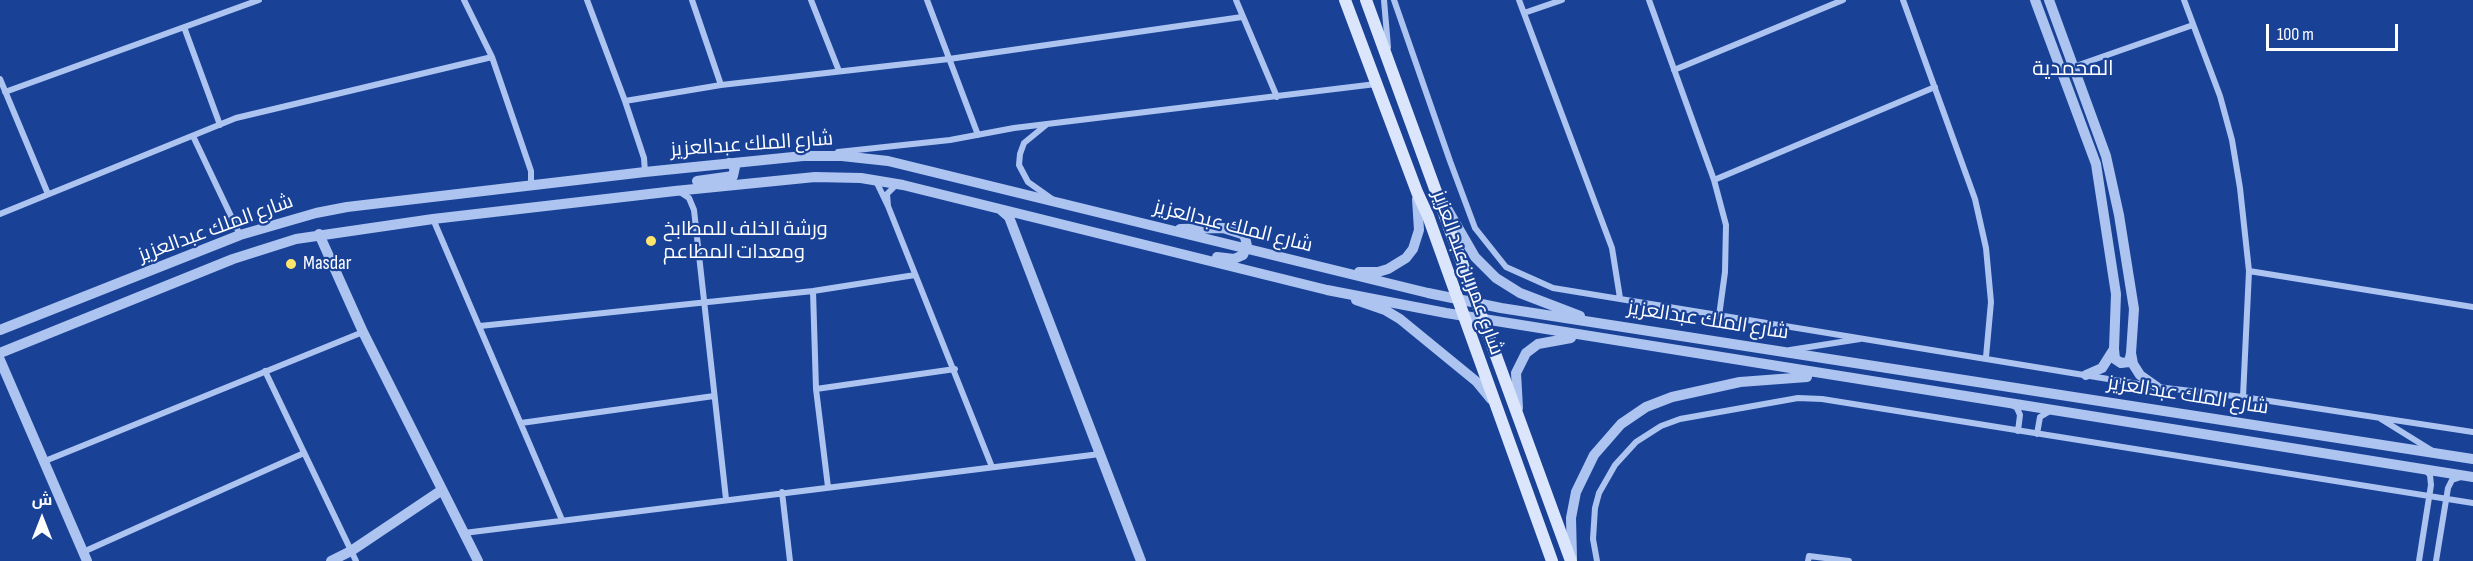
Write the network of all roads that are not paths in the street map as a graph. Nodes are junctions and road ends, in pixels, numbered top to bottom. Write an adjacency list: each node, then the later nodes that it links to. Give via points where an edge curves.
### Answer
1 (259, 0): 20 (street)
2 (464, 0): 25 (street)
3 (587, 0): 37 (street)
4 (692, 0): 33 (street)
5 (811, 0): 30 (street)
6 (927, 0): 26 (street)
7 (1236, 0): 22 (street)
8 (1345, 0): 32 (main road, شارع عمر بن عبد العزيز)
9 (1366, 0): 27 (main road, شارع عمر بن عبد العزيز)
10 (1384, 0): 27 (street)
11 (1394, 0): 70 (street, via 1475,228 1506,267 1553,288)
12 (1519, 0): 21 (street)
13 (1562, 0): 21 (street)
14 (1649, 0): 29 (street)
15 (1843, 0): 29 (street)
16 (1903, 0): 34 (street)
17 (2035, 0): 84 (street, via 2097,164 2116,294)
18 (2049, 0): 28 (street)
19 (2184, 0): 23 (street)
20 (246, 2): 24 (street)
21 (1524, 13): 70 (street, via 1612,248)
22 (1242, 17): 26 (street); 36 (street)
23 (2193, 25): 28 (street); 66 (street, via 2232,140)
24 (184, 27): 35 (street); 39 (street)
25 (492, 57): 39 (street); 49 (street, via 531,171)
26 (949, 59): 30 (street); 40 (street)
27 (1390, 65): 47 (main road, شارع عمر بن عبد العزيز)
28 (2073, 67): 87 (street, via 2106,156 2119,215 2134,309)
29 (1674, 70): 46 (street)
30 (839, 71): 33 (street)
31 (0, 79): 35 (street)
32 (1376, 84): 36 (street); 51 (main road, شارع عمر بن عبد العزيز)
33 (721, 85): 37 (street)
34 (1935, 87): 46 (street); 88 (street, via 1975,199 1986,248 1991,302)
35 (5, 92): 52 (street)
36 (1277, 97): 38 (street)
37 (625, 101): 44 (street)
38 (1047, 124): 40 (street); 54 (street, via 1024,143 1019,165 1028,182)
39 (220, 125): 41 (street)
40 (978, 135): 42 (street)
41 (193, 136): 52 (street); 61 (street)
42 (803, 156): 43 (street, شارع الملك عبدالعزيز); 54 (street, شارع الملك عبدالعزيز, via 888,162)
43 (729, 163): 44 (street, شارع الملك عبدالعزيز); 53 (street, via 736,170 729,178 651,186)
44 (645, 172): 49 (street, شارع الملك عبدالعزيز)
45 (876, 180): 48 (street, شارع الملك عبدالعزيز); 50 (street, شارع الملك عبدالعزيز, via 815,177); 55 (street)
46 (1714, 180): 76 (street, via 1726,225)
47 (1432, 183): 73 (main road, شارع عمر بن عبد العزيز); 78 (street, via 1475,257 1496,278 1520,293)
48 (903, 185): 55 (street, via 888,190); 56 (street, شارع الملك عبدالعزيز)
49 (531, 186): 61 (street, شارع الملك عبدالعزيز, via 347,207 292,218)
50 (675, 190): 53 (street, شارع الملك عبدالعزيز); 72 (street, via 686,195 692,204)
51 (1416, 192): 65 (street, via 1419,230 1406,258 1378,272); 71 (main road, شارع عمر بن عبد العزيز)
52 (48, 195): 57 (street)
53 (621, 197): 58 (street, شارع الملك عبدالعزيز)
54 (1059, 203): 64 (street, شارع الملك عبدالعزيز)
55 (888, 206): 67 (street)
56 (1000, 210): 59 (street, شارع الملك عبدالعزيز); 63 (street, via 1009,217)
57 (0, 214)
58 (433, 219): 60 (street, شارع الملك عبدالعزيز); 79 (street)
59 (1043, 221): 62 (street, شارع الملك عبدالعزيز); 63 (street, via 1023,224)
60 (319, 234): 81 (street); 86 (street, شارع الملك عبدالعزيز, via 233,259)
61 (240, 235): 80 (street, شارع الملك عبدالعزيز)
62 (1102, 235): 64 (street, via 1147,239 1228,259 1238,257); 68 (street, شارع الملك عبدالعزيز)
63 (1019, 242): 108 (street)
64 (1246, 249): 65 (street, شارع الملك عبدالعزيز)
65 (1339, 271): 71 (street, شارع الملك عبدالعزيز)
66 (2249, 271): 74 (street); 97 (street)
67 (915, 275): 69 (street); 90 (street)
68 (1327, 290): 75 (street, شارع الملك عبدالعزيز); 99 (street, via 1400,319 1478,382)
69 (813, 291): 72 (street); 95 (street)
70 (1620, 298): 76 (street)
71 (1457, 299): 73 (street, شارع الملك عبدالعزيز); 75 (main road, شارع عمر بن عبد العزيز)
72 (705, 301): 79 (street); 96 (street)
73 (1477, 303): 77 (main road, شارع عمر بن عبد العزيز); 78 (street, شارع الملك عبدالعزيز)
74 (2473, 307)
75 (1463, 316): 77 (street, شارع الملك عبدالعزيز); 99 (main road, شارع عمر بن عبد العزيز)
76 (1719, 316): 83 (street)
77 (1483, 320): 82 (street, شارع الملك عبدالعزيز); 101 (main road, شارع عمر بن عبد العزيز)
78 (1594, 322): 85 (street, شارع الملك عبدالعزيز)
79 (480, 326): 103 (street)
80 (0, 330)
81 (363, 332): 91 (street); 116 (street)
82 (1583, 336): 93 (street, شارع الملك عبدالعزيز); 101 (street, via 1548,340 1526,353 1515,381)
83 (1866, 338): 85 (street); 88 (street)
84 (2114, 349): 87 (street, via 2115,360 2121,363 2128,362); 92 (street, via 2102,368)
85 (1782, 351): 109 (street, شارع الملك عبدالعزيز)
86 (0, 353)
87 (2131, 353): 94 (street, via 2136,370)
88 (1986, 357): 92 (street)
89 (0, 360): 111 (street)
90 (955, 369): 95 (street); 112 (street)
91 (265, 371): 107 (street); 111 (street)
92 (2086, 375): 94 (street)
93 (1838, 377): 98 (street, شارع الملك عبدالعزيز); 133 (street, via 1740,382 1672,397 1632,416 1602,443 1581,477 1570,518)
94 (2157, 387): 97 (street)
95 (816, 389): 115 (street)
96 (714, 396): 103 (street); 119 (street)
97 (2243, 397): 102 (street)
98 (2012, 404): 100 (street, شارع الملك عبدالعزيز); 104 (street, via 2020,415)
99 (1495, 405): 132 (main road, شارع عمر بن عبد العزيز)
100 (2053, 411): 106 (street, via 2040,417); 113 (street, شارع الملك عبدالعزيز)
101 (1520, 417): 133 (main road, شارع عمر بن عبد العزيز)
102 (2378, 417): 105 (street); 109 (street)
103 (521, 423): 122 (street)
104 (2018, 432): 106 (street); 126 (street, via 1798,398 1680,419 1635,442 1606,478 1595,508)
105 (2473, 432)
106 (2037, 434): 118 (street)
107 (304, 453): 124 (street); 125 (street)
108 (1100, 454): 112 (street); 131 (street)
109 (2436, 454): 110 (street, شارع الملك عبدالعزيز)
110 (2473, 459)
111 (45, 461): 124 (street)
112 (992, 467): 115 (street)
113 (2423, 469): 114 (street, شارع الملك عبدالعزيز); 118 (street, via 2431,480)
114 (2469, 476): 120 (street, via 2452,480)
115 (828, 487): 117 (street)
116 (442, 490): 123 (street); 125 (street)
117 (782, 492): 119 (street); 130 (street)
118 (2429, 496): 120 (street); 136 (street)
119 (726, 499): 122 (street)
120 (2446, 499): 121 (street); 137 (street)
121 (2473, 503)
122 (562, 520): 123 (street)
123 (464, 533): 129 (street)
124 (85, 556)
125 (353, 556): 128 (street)
126 (1596, 559)
127 (1816, 559): 134 (street, via 1809,556); 135 (street)
128 (331, 561)
129 (478, 561)
130 (790, 561)
131 (1141, 561)
132 (1552, 561)
133 (1572, 561)
134 (1808, 561)
135 (1849, 561)
136 (2419, 561)
137 (2436, 561)

